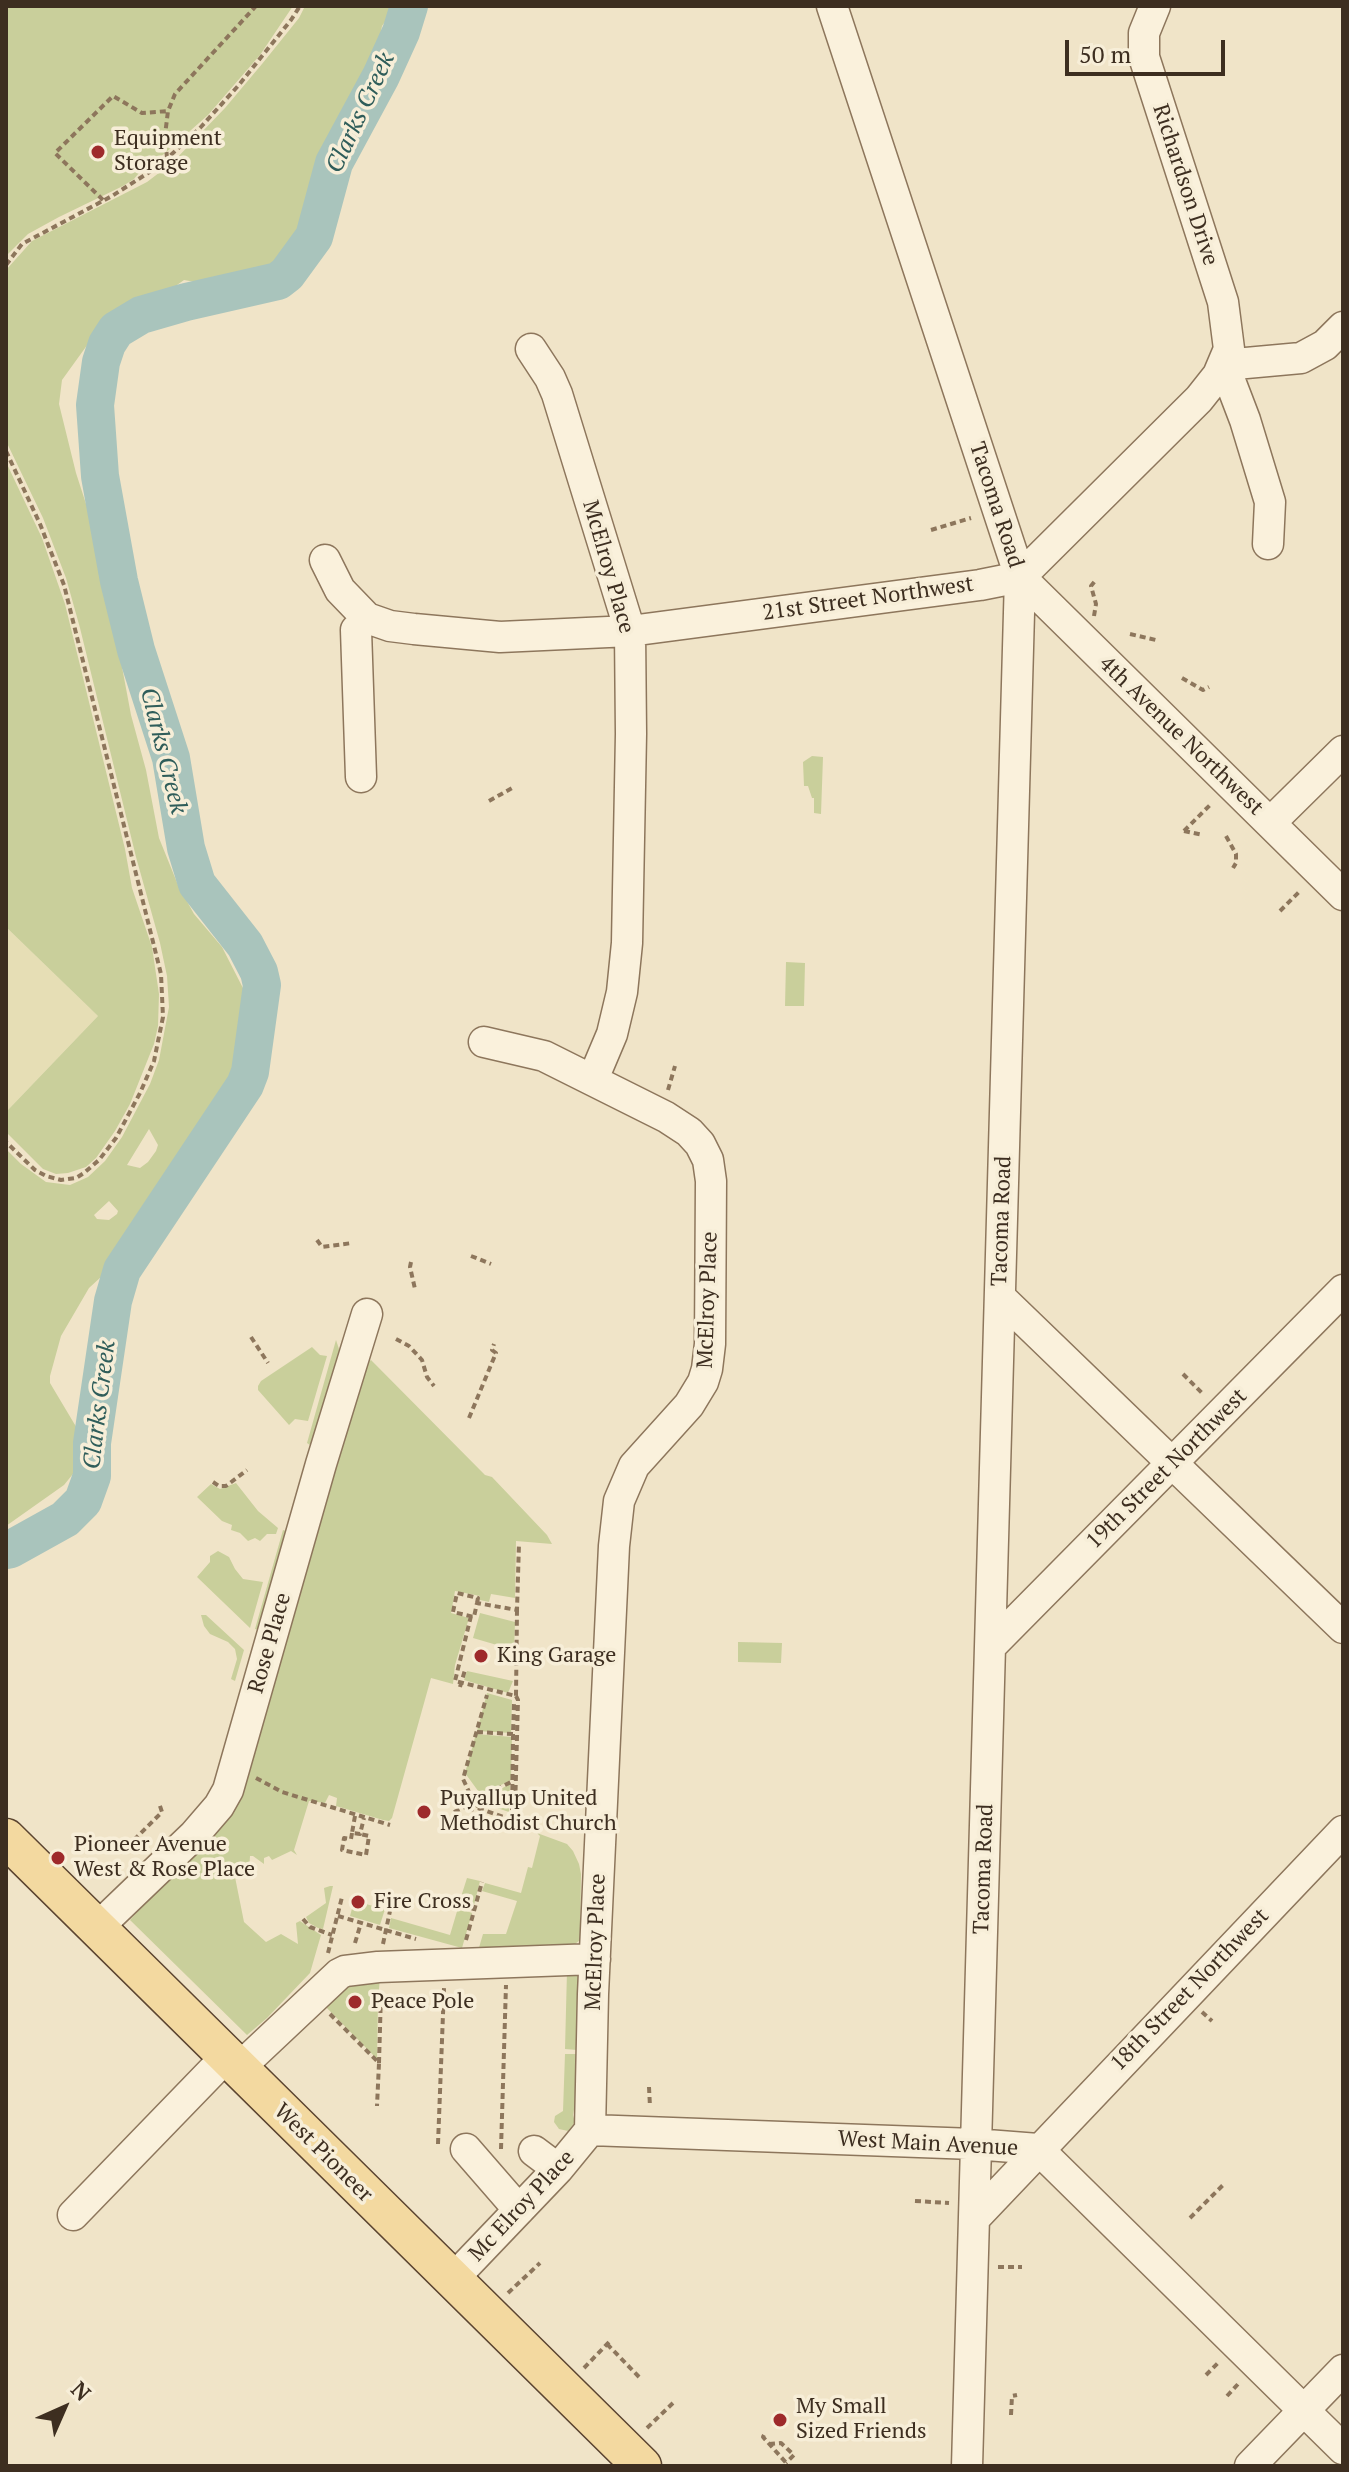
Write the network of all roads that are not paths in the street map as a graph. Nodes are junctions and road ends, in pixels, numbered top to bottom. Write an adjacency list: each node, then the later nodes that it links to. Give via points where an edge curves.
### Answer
1 (832, 6): 8 (street, Tacoma Road)
2 (1155, 6): 5 (street, Richardson Drive, via 1144,33 1144,57 1223,302 1229,349)
3 (1343, 327): 5 (street, via 1301,358)
4 (531, 349): 10 (street, McElroy Place, via 557,394)
5 (1224, 365): 6 (street, via 1270,502); 8 (street, via 1184,415)
6 (1268, 544)
7 (325, 560): 9 (street, via 340,590)
8 (1020, 577): 10 (street, 21st Street Northwest); 13 (street, 4th Avenue Northwest); 18 (street, Tacoma Road)
9 (367, 618): 10 (street, 21st Street Northwest, via 468,636); 12 (street, via 356,630)
10 (630, 631): 16 (street, McElroy Place, via 627,943 612,1034)
11 (1343, 751): 13 (street)
12 (361, 777)
13 (1270, 823): 14 (street, 4th Avenue Northwest)
14 (1343, 895)
15 (484, 1042): 16 (street, McElroy Place, via 544,1056)
16 (593, 1079): 26 (street, McElroy Place, via 689,1132 708,1160 711,1181 707,1369 689,1405 634,1466 619,1501)
17 (1343, 1290): 20 (street, 19th Street Northwest)
18 (1000, 1297): 20 (street); 22 (street, Tacoma Road)
19 (367, 1314): 25 (street, Rose Place, via 236,1768 219,1806 194,1835)
20 (1173, 1462): 21 (street); 22 (street, 19th Street Northwest)
21 (1343, 1628)
22 (990, 1647): 29 (street, Tacoma Road)
23 (1343, 1831): 31 (street, 18th Street Northwest)
24 (6, 1838): 25 (main road, West Pioneer)
25 (98, 1927): 27 (main road, West Pioneer)
26 (595, 1959): 27 (street, via 345,1971); 28 (street, McElroy Place)
27 (232, 2063): 36 (street); 37 (main road, West Pioneer)
28 (590, 2130): 29 (street, West Main Avenue); 33 (street, Mc Elroy Place)
29 (974, 2144): 31 (street, West Main Avenue); 35 (street, Tacoma Road)
30 (452, 2146): 34 (street)
31 (1038, 2149): 35 (street, 18th Street Northwest); 39 (street, West Main Avenue)
32 (534, 2151): 33 (street)
33 (558, 2169): 34 (street, Mc Elroy Place)
34 (519, 2210): 37 (street, Mc Elroy Place)
35 (974, 2211): 42 (street, Tacoma Road)
36 (73, 2215)
37 (452, 2280): 40 (main road, West Pioneer)
38 (1343, 2370): 39 (street)
39 (1304, 2410): 41 (street, West Main Avenue); 43 (street)
40 (644, 2448)
41 (1343, 2449)
42 (967, 2466)
43 (1250, 2466)

